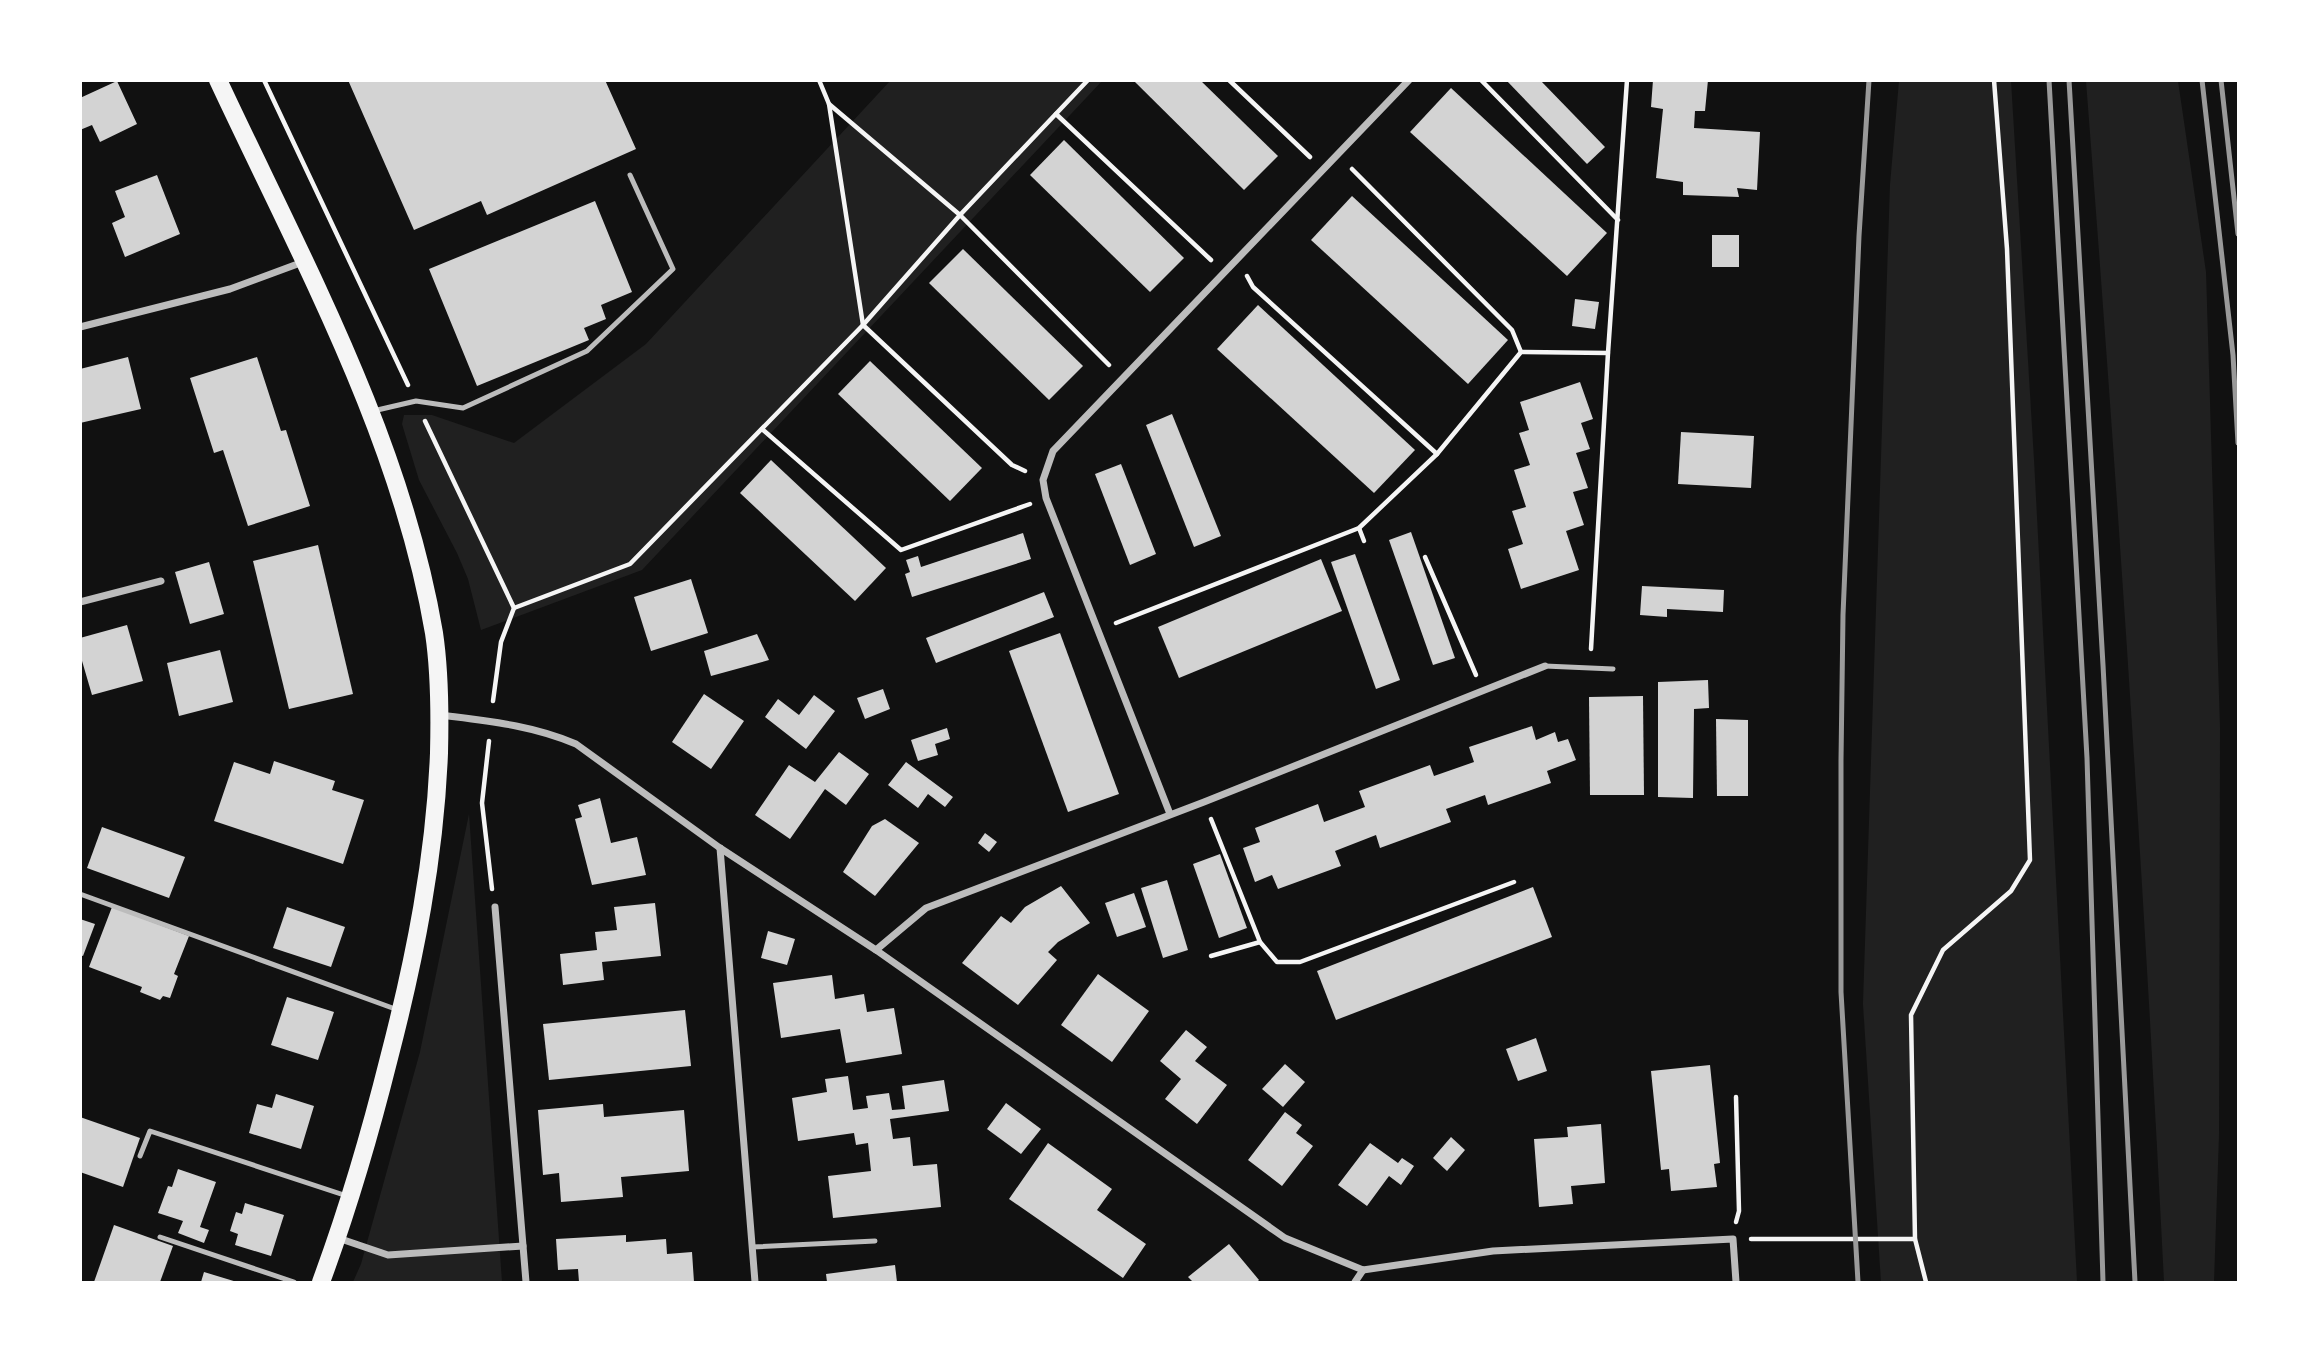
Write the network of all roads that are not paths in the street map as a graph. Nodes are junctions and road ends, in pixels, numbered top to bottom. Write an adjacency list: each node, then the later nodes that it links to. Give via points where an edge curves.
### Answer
1 (218, 80): 4 (main road)
2 (1409, 80): 12 (street, via 1054,450 1043,480 1046,498)
3 (630, 175): 6 (lane, via 673,269 587,351 463,408 415,401)
4 (303, 262): 5 (street, via 230,289); 6 (main road)
5 (80, 327)
6 (370, 411): 11 (main road, via 423,580 438,662)
7 (162, 581): 8 (street)
8 (80, 602)
9 (1545, 666): 10 (lane); 12 (street)
10 (1613, 669)
11 (440, 715): 13 (street, via 524,726 576,744); 17 (main road, via 431,859)
12 (1170, 814): 16 (street, via 926,908)
13 (720, 848): 16 (street); 24 (street)
14 (80, 894): 17 (lane)
15 (495, 907): 23 (street)
16 (876, 950): 25 (street, via 1285,1238)
17 (401, 1011): 19 (main road)
18 (140, 1156): 19 (lane, via 150,1131)
19 (351, 1198): 21 (main road)
20 (160, 1237): 26 (lane)
21 (337, 1238): 23 (street, via 388,1255); 27 (main road)
22 (875, 1241): 24 (lane)
23 (523, 1246): 28 (street)
24 (752, 1247): 29 (street)
25 (1363, 1270): 30 (street); 31 (street, via 1493,1251 1732,1239)
26 (294, 1283)
27 (321, 1283)
28 (526, 1283)
29 (755, 1283)
30 (1355, 1283)
31 (1736, 1283)

